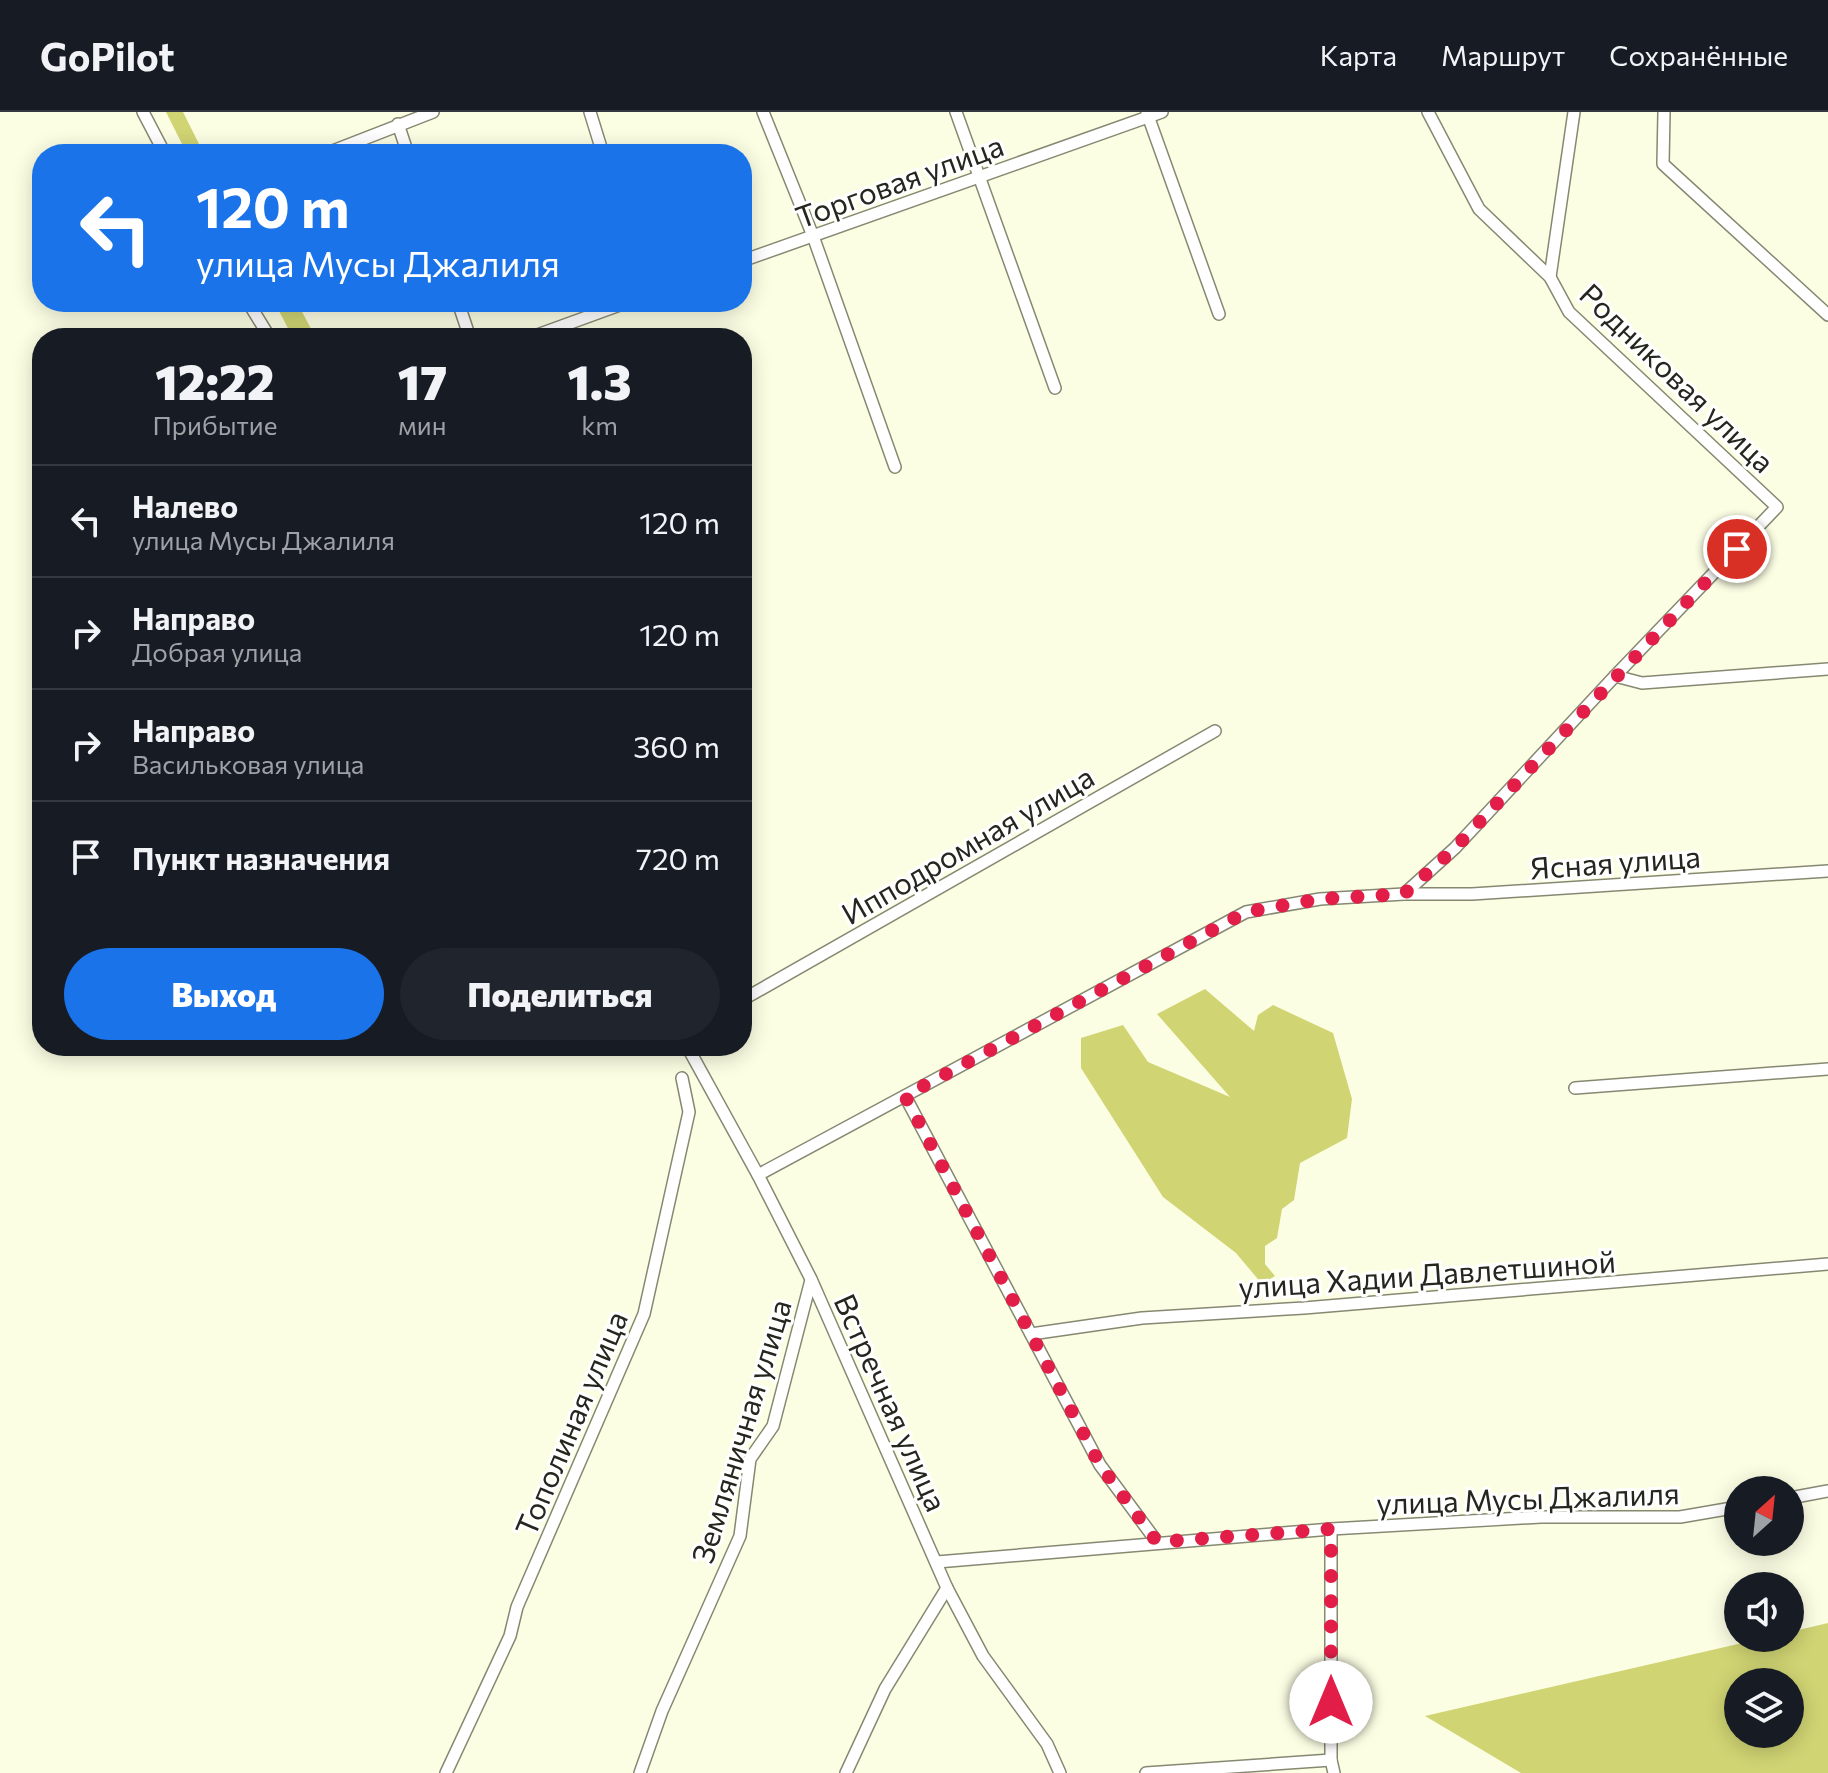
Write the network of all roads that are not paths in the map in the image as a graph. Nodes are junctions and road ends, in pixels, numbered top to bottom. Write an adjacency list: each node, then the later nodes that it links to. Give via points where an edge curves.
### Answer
1 (143, 112): 12 (street)
2 (433, 112): 11 (street)
3 (590, 112): 15 (street)
4 (763, 112): 17 (street)
5 (956, 112): 16 (street)
6 (1162, 112): 10 (street, Торговая улица)
7 (1428, 112): 19 (street, Родниковая улица, via 1479,209)
8 (1574, 112): 19 (street)
9 (1668, 113): 22 (street, via 1663,164)
10 (1148, 114): 16 (street, Торговая улица); 21 (street)
11 (398, 124): 13 (street); 14 (street)
12 (160, 144)
13 (349, 144)
14 (405, 144)
15 (600, 144)
16 (981, 176): 17 (street, Торговая улица); 24 (street)
17 (813, 236): 18 (street, Торговая улица); 25 (street)
18 (752, 257)
19 (1550, 277): 27 (street, Родниковая улица, via 1569,312 1777,507)
20 (600, 312): 23 (street)
21 (1219, 314)
22 (1828, 315)
23 (556, 328)
24 (1055, 388)
25 (895, 467)
26 (1828, 669): 27 (street, via 1642,683)
27 (1615, 676): 30 (street, via 1455,848)
28 (1215, 731): 31 (street, Ипподромная улица)
29 (1828, 871): 30 (street, Ясная улица)
30 (1404, 894): 36 (street, Ясная улица, via 1320,899 1246,912)
31 (752, 994)
32 (693, 1056): 37 (street, Встречная улица)
33 (1828, 1069): 35 (street)
34 (682, 1078): 49 (street, Тополиная улица, via 689,1112 644,1314 517,1607 510,1636)
35 (1575, 1088)
36 (905, 1096): 37 (street, Ясная улица); 40 (street)
37 (758, 1175): 39 (street, Встречная улица)
38 (1828, 1264): 40 (street, улица Хадии Давлетшиной, via 1142,1318)
39 (811, 1279): 46 (street, Встречная улица); 50 (street, Земляничная улица, via 773,1426 750,1459 740,1536)
40 (1031, 1334): 45 (street, via 1100,1465)
41 (1828, 1491): 42 (street)
42 (1804, 1495)
43 (1724, 1509): 44 (street, улица Мусы Джалиля, via 1680,1517 1541,1517)
44 (1331, 1529): 45 (street, улица Мусы Джалиля); 48 (street)
45 (1157, 1542): 46 (street, улица Мусы Джалиля)
46 (937, 1562): 47 (street, Встречная улица)
47 (947, 1588): 51 (street, via 885,1689); 52 (street, Встречная улица, via 983,1656 1047,1744)
48 (1331, 1760): 53 (street); 54 (street)
49 (446, 1773)
50 (640, 1773)
51 (846, 1773)
52 (1060, 1773)
53 (1146, 1773)
54 (1334, 1773)

